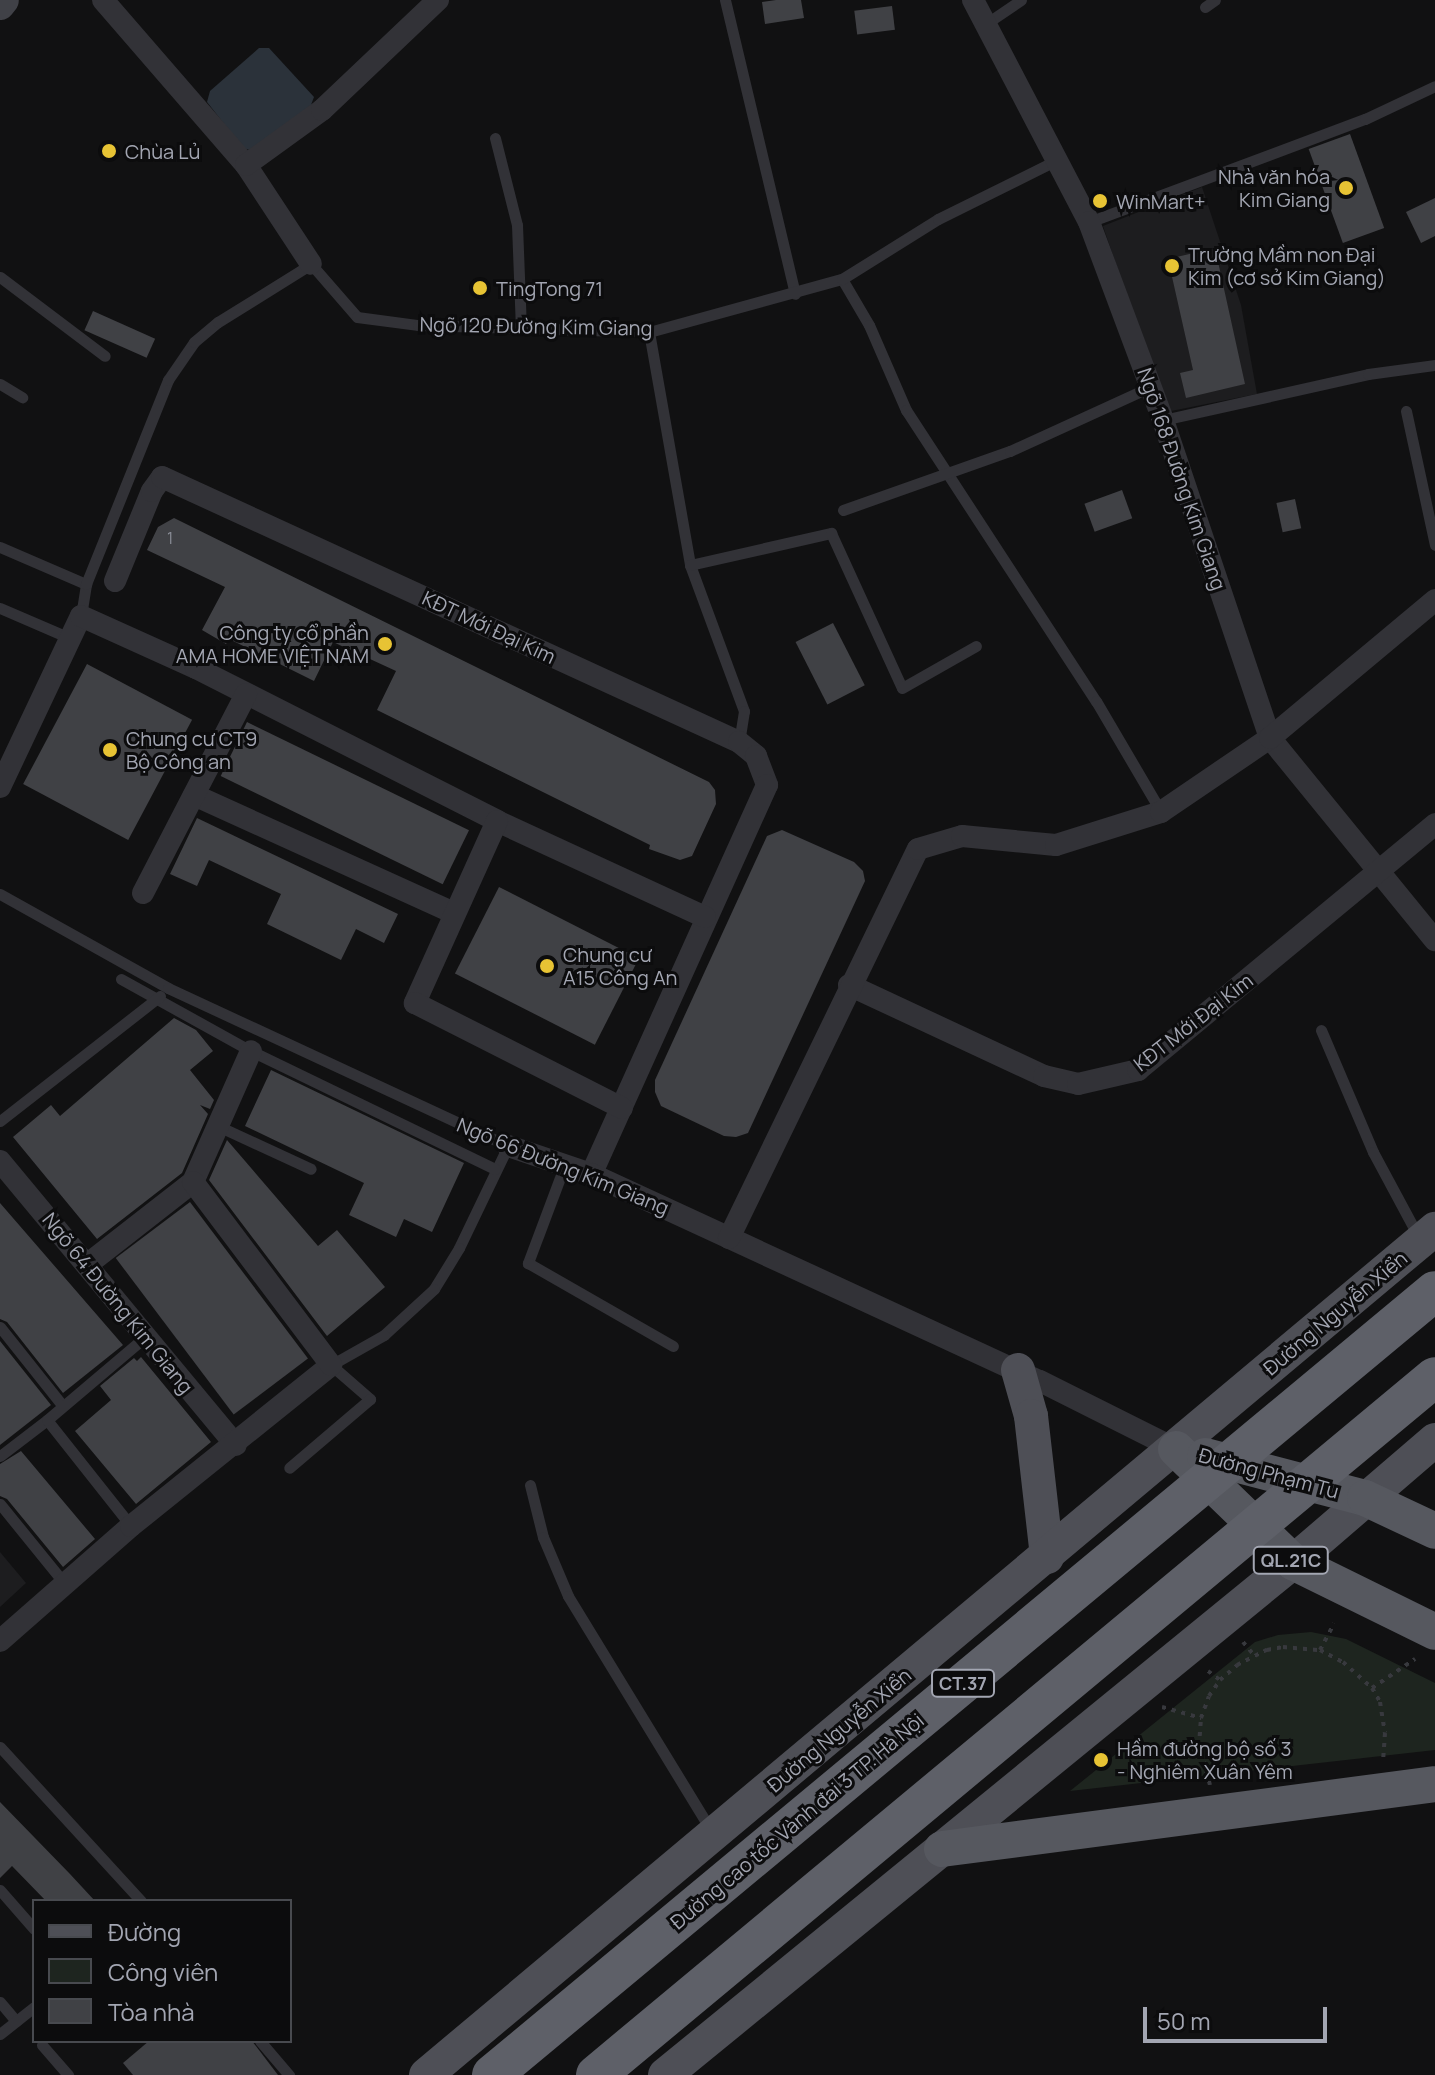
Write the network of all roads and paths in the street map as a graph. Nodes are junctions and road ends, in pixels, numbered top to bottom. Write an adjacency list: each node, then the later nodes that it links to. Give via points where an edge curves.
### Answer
1 (4, 0): 7 (main road)
2 (103, 0): 12 (street, Ngõ 120 Đường Kim Giang)
3 (438, 0): 12 (street, via 322,110)
4 (725, 0): 17 (lane)
5 (973, 0): 8 (street, Ngõ 168 Đường Kim Giang)
6 (1021, 0): 8 (lane)
7 (0, 5)
8 (987, 23): 11 (street, Ngõ 168 Đường Kim Giang)
9 (1435, 86): 13 (lane, via 1365,119)
10 (495, 138): 18 (lane, via 517,225)
11 (1057, 160): 13 (street, Ngõ 168 Đường Kim Giang); 16 (lane, Ngõ 120 Đường Kim Giang, via 938,219)
12 (246, 165): 14 (street, Ngõ 120 Đường Kim Giang)
13 (1089, 222): 23 (street, Ngõ 168 Đường Kim Giang)
14 (311, 264): 18 (lane, Ngõ 120 Đường Kim Giang, via 357,317); 33 (lane, via 194,342 168,380)
15 (0, 277): 20 (lane)
16 (842, 279): 17 (lane, Ngõ 120 Đường Kim Giang); 27 (lane, via 869,325 906,410)
17 (795, 294): 19 (lane, Ngõ 120 Đường Kim Giang)
18 (521, 328): 19 (lane, Ngõ 120 Đường Kim Giang)
19 (649, 332): 31 (lane)
20 (105, 356)
21 (1435, 365): 26 (lane, via 1368,374)
22 (0, 384): 24 (lane)
23 (1150, 387): 26 (street, Ngõ 168 Đường Kim Giang); 27 (lane, via 1010,451)
24 (22, 397)
25 (1406, 411): 29 (lane)
26 (1163, 420): 40 (street, Ngõ 168 Đường Kim Giang)
27 (945, 474): 28 (lane); 44 (lane, via 1096,701)
28 (843, 510)
29 (1435, 545)
30 (0, 547): 33 (lane)
31 (690, 565): 38 (lane, via 831,533 902,688); 41 (lane, via 744,711)
32 (115, 581): 41 (street, KĐT Mới Đại Kim, via 162,477)
33 (86, 584): 36 (lane)
34 (1435, 600): 40 (street)
35 (0, 608): 37 (lane)
36 (81, 616): 37 (street); 39 (street)
37 (72, 639): 42 (street)
38 (976, 646)
39 (246, 694): 43 (street); 45 (street)
40 (1270, 738): 44 (street); 47 (street)
41 (739, 742): 51 (street, KĐT Mới Đại Kim, via 756,756 767,785)
42 (0, 787)
43 (194, 795): 48 (street); 50 (street)
44 (1161, 812): 54 (street, via 1056,845 962,836 918,849)
45 (497, 821): 50 (street); 51 (street)
46 (1435, 824): 47 (street, KĐT Mới Đại Kim)
47 (1379, 872): 52 (street); 54 (street, KĐT Mới Đại Kim, via 1138,1070 1078,1084 1044,1076)
48 (143, 893)
49 (0, 894): 55 (lane, Ngõ 66 Đường Kim Giang)
50 (454, 913): 59 (street, via 415,1003)
51 (705, 917): 59 (street, KĐT Mới Đại Kim)
52 (1435, 940)
53 (121, 979): 56 (lane)
54 (849, 985): 70 (street)
55 (168, 988): 56 (lane); 62 (lane, Ngõ 66 Đường Kim Giang)
56 (158, 998): 58 (lane); 60 (lane)
57 (1321, 1030): 69 (lane, via 1373,1152)
58 (251, 1051): 61 (street); 65 (lane)
59 (622, 1108): 66 (street, KĐT Mới Đại Kim)
60 (0, 1121)
61 (218, 1126): 64 (lane); 68 (street)
62 (508, 1146): 63 (street, Ngõ 66 Đường Kim Giang); 65 (lane)
63 (564, 1167): 66 (street, Ngõ 66 Đường Kim Giang); 75 (lane, via 528,1263)
64 (311, 1169)
65 (495, 1169): 76 (lane, via 434,1289 384,1335)
66 (591, 1174): 70 (street, Ngõ 66 Đường Kim Giang)
67 (5, 1176): 71 (street, Ngõ 64 Đường Kim Giang)
68 (193, 1182): 71 (street); 76 (street)
69 (1428, 1235): 83 (main road, Đường Nguyễn Xiển)
70 (729, 1238): 77 (street, Ngõ 66 Đường Kim Giang)
71 (88, 1264): 74 (street, Ngõ 64 Đường Kim Giang)
72 (1435, 1291): 124 (highway, Đường cao tốc Vành đai 3 TP. Hà Nội / CT.37, bridge)
73 (0, 1327): 79 (lane)
74 (145, 1337): 79 (lane); 82 (street, Ngõ 64 Đường Kim Giang)
75 (673, 1346)
76 (331, 1365): 82 (street); 85 (lane, via 370,1399)
77 (1018, 1370): 83 (street, Ngõ 66 Đường Kim Giang); 91 (main road, via 1031,1416)
78 (1435, 1377): 125 (highway, bridge)
79 (62, 1405): 80 (lane)
80 (47, 1420): 84 (lane); 89 (lane)
81 (1435, 1440): 87 (main road)
82 (236, 1445): 89 (street)
83 (1176, 1449): 87 (highway, Đường Phạm Tu); 91 (main road, Đường Nguyễn Xiển); 92 (highway, Đường Phạm Tu / QL.21C)
84 (0, 1456)
85 (289, 1468)
86 (530, 1485): 109 (lane, via 543,1537 568,1596)
87 (1365, 1498): 90 (highway, Đường Phạm Tu); 92 (main road)
88 (0, 1504): 93 (lane)
89 (131, 1526): 93 (street)
90 (1435, 1531)
91 (1047, 1557): 109 (main road, Đường Nguyễn Xiển)
92 (1293, 1562): 97 (highway, Đường Phạm Tu / QL.21C); 110 (main road)
93 (65, 1584): 95 (street)
94 (1334, 1624): 98 (path)
95 (0, 1641)
96 (1243, 1642): 99 (path)
97 (1425, 1645): 102 (path)
98 (1320, 1650): 99 (path, via 1283,1647); 102 (path)
99 (1254, 1655): 101 (path)
100 (1208, 1671): 101 (path)
101 (1220, 1680): 104 (path)
102 (1372, 1688): 106 (path, via 1385,1733)
103 (1162, 1707): 104 (path)
104 (1201, 1718): 108 (path, via 1199,1746)
105 (0, 1747): 112 (lane)
106 (1383, 1764)
107 (1435, 1784): 110 (highway)
108 (1210, 1785)
109 (713, 1834): 123 (main road, Đường Nguyễn Xiển)
110 (942, 1849): 116 (main road)
111 (0, 1890): 113 (lane)
112 (139, 1899)
113 (32, 1927)
114 (0, 2002): 117 (lane)
115 (32, 2009): 117 (lane)
116 (740, 2014): 126 (main road, via 683,2019); 127 (main road)
117 (16, 2021): 118 (lane)
118 (0, 2034)
119 (262, 2043): 122 (lane)
120 (42, 2045): 121 (lane)
121 (68, 2075)
122 (289, 2075)
123 (426, 2075)
124 (492, 2075)
125 (596, 2075)
126 (613, 2075)
127 (665, 2075)

